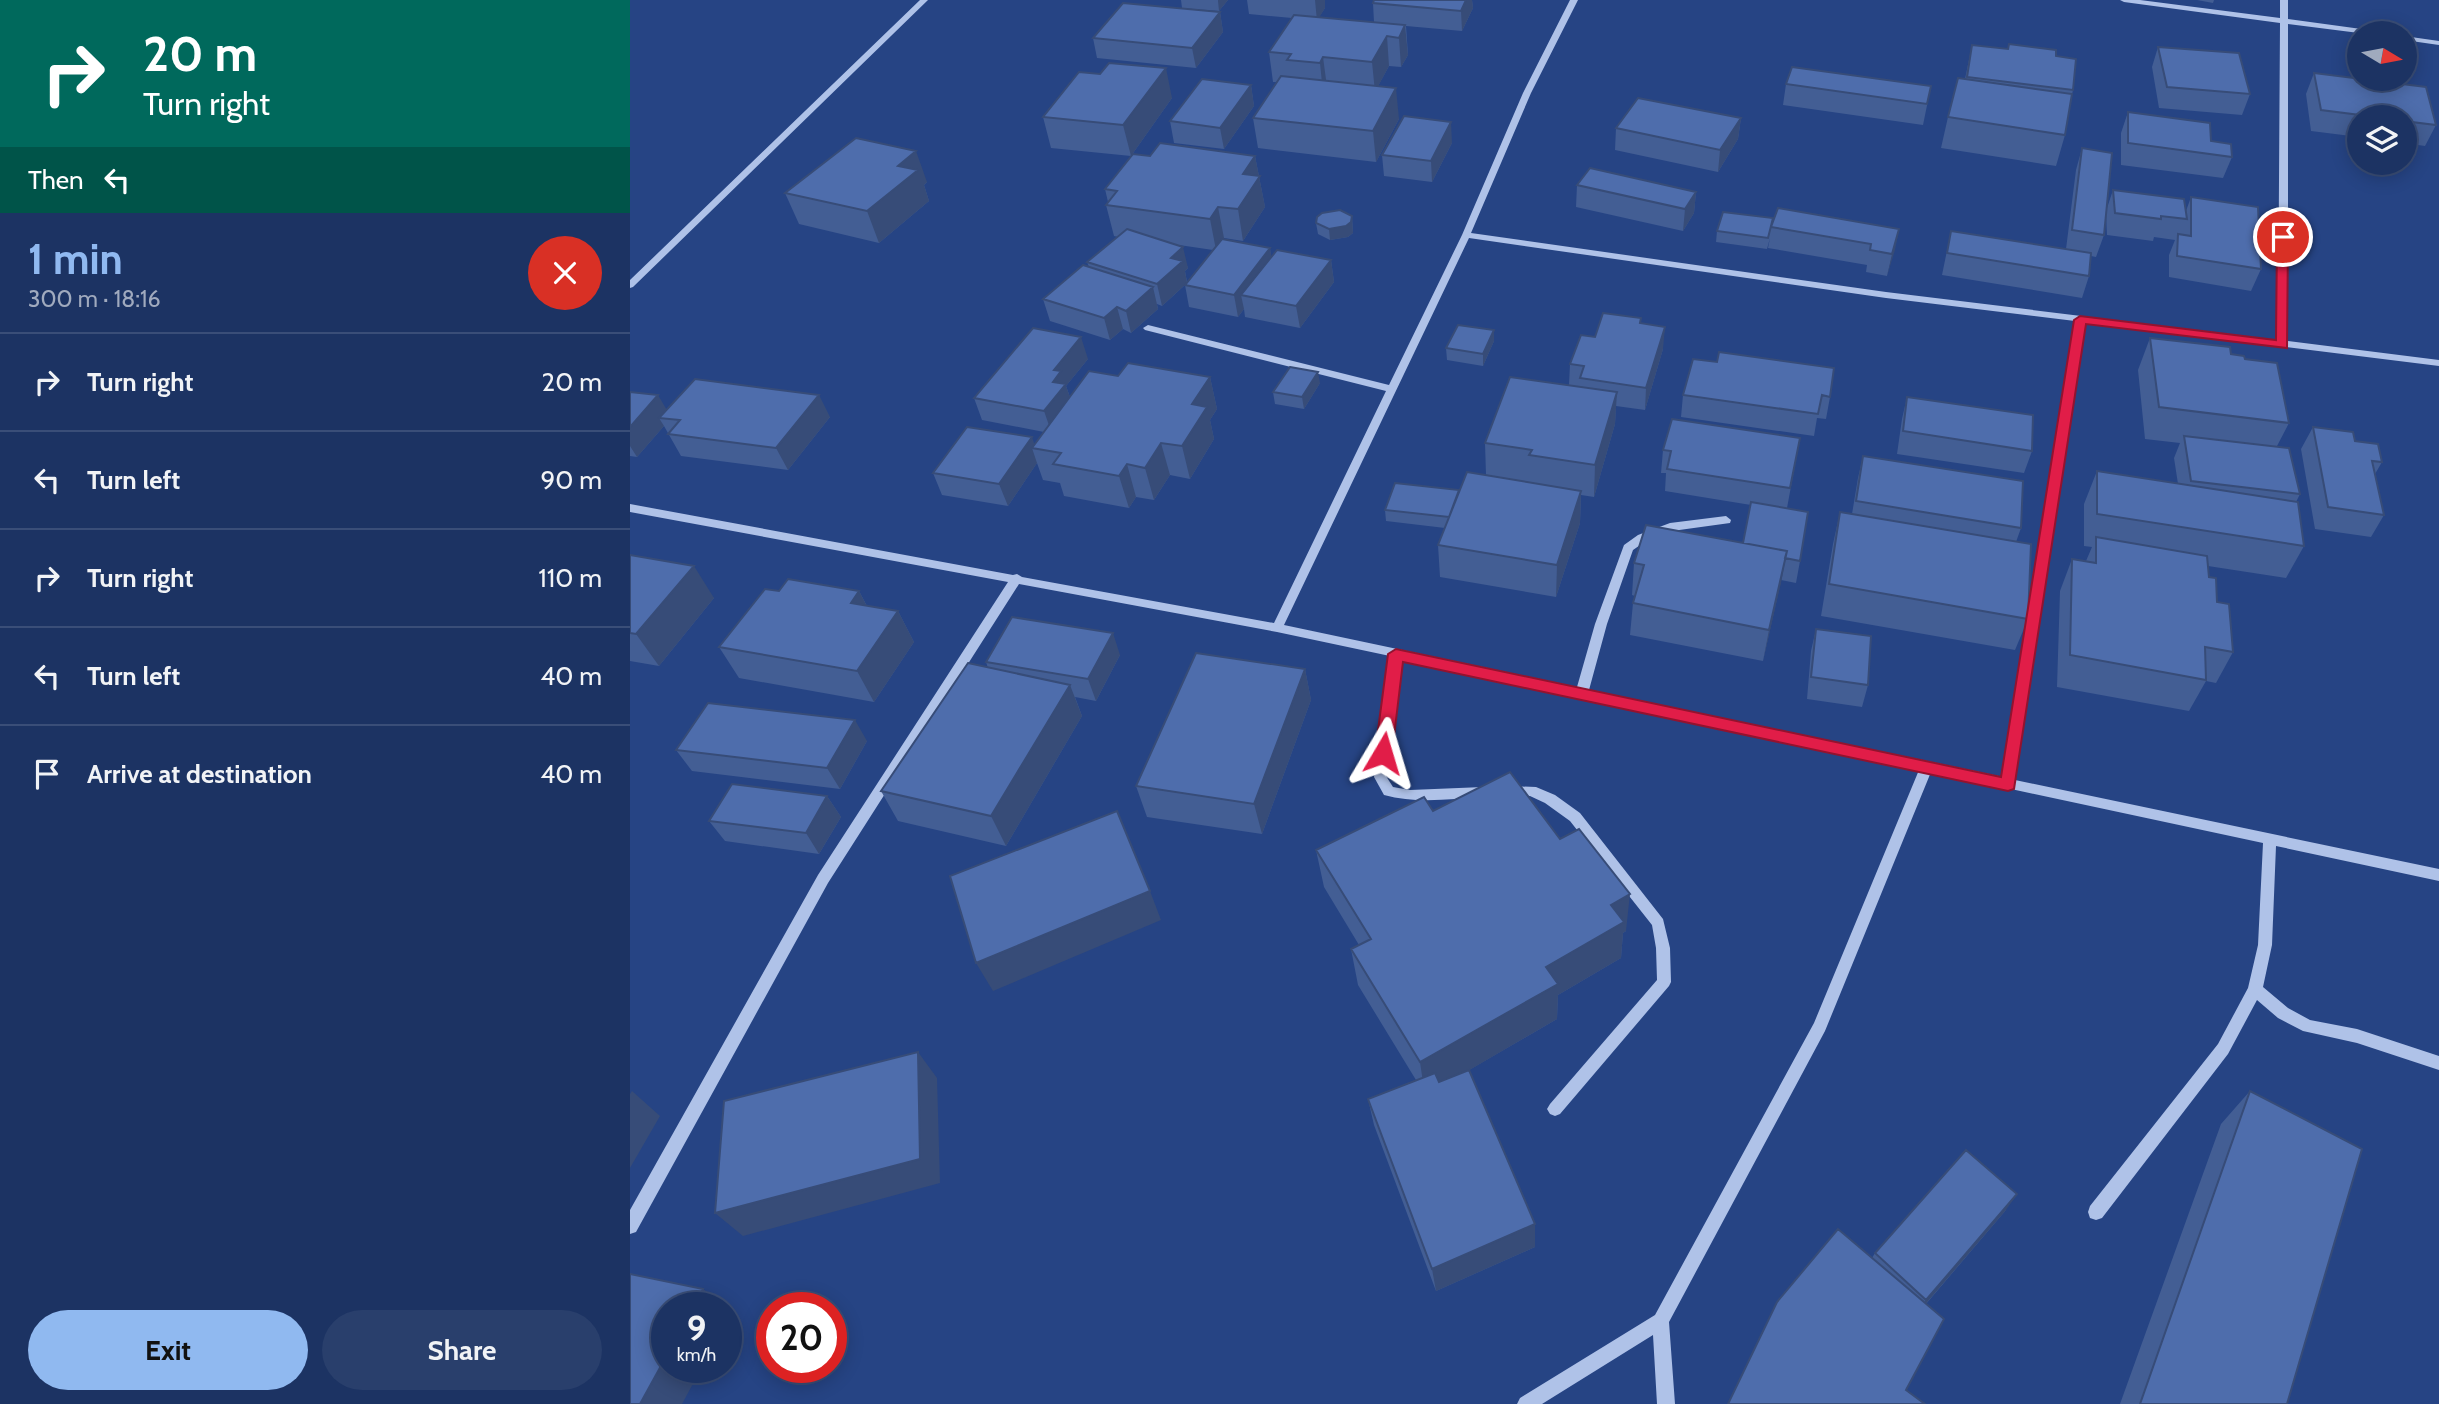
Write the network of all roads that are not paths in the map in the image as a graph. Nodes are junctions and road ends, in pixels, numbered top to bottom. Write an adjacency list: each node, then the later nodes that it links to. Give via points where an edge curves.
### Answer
1 (925, 0): 10 (street)
2 (1574, 0): 9 (street, via 1527,93)
3 (2124, 0): 5 (street)
4 (2284, 0): 5 (street)
5 (2283, 20): 6 (street); 13 (street)
6 (2347, 29)
7 (2417, 40): 8 (street)
8 (2439, 43)
9 (1466, 235): 11 (street); 15 (street)
10 (630, 285)
11 (2080, 320): 13 (street); 23 (street)
12 (1148, 328): 15 (street)
13 (2283, 345): 14 (street)
14 (2439, 363)
15 (1392, 389): 19 (street)
16 (630, 508): 18 (street)
17 (1726, 520): 21 (street, via 1670,527 1628,548)
18 (1017, 578): 19 (street); 30 (street, via 823,879)
19 (1277, 628): 20 (street)
20 (1396, 654): 21 (street); 28 (street, via 1380,777 1389,791 1410,795 1531,791 1550,799 1575,817 1658,923 1664,982)
21 (1581, 695): 22 (street)
22 (1926, 768): 23 (street); 31 (street, via 1820,1026)
23 (2008, 785): 24 (street)
24 (2270, 840): 25 (street); 26 (street, via 2265,945)
25 (2439, 875)
26 (2256, 989): 27 (street, via 2283,1013 2308,1026 2357,1035); 29 (street, via 2223,1049)
27 (2439, 1063)
28 (1555, 1109)
29 (2096, 1212)
30 (630, 1226)
31 (1661, 1321): 32 (street); 33 (street)
32 (1527, 1404)
33 (1666, 1404)

